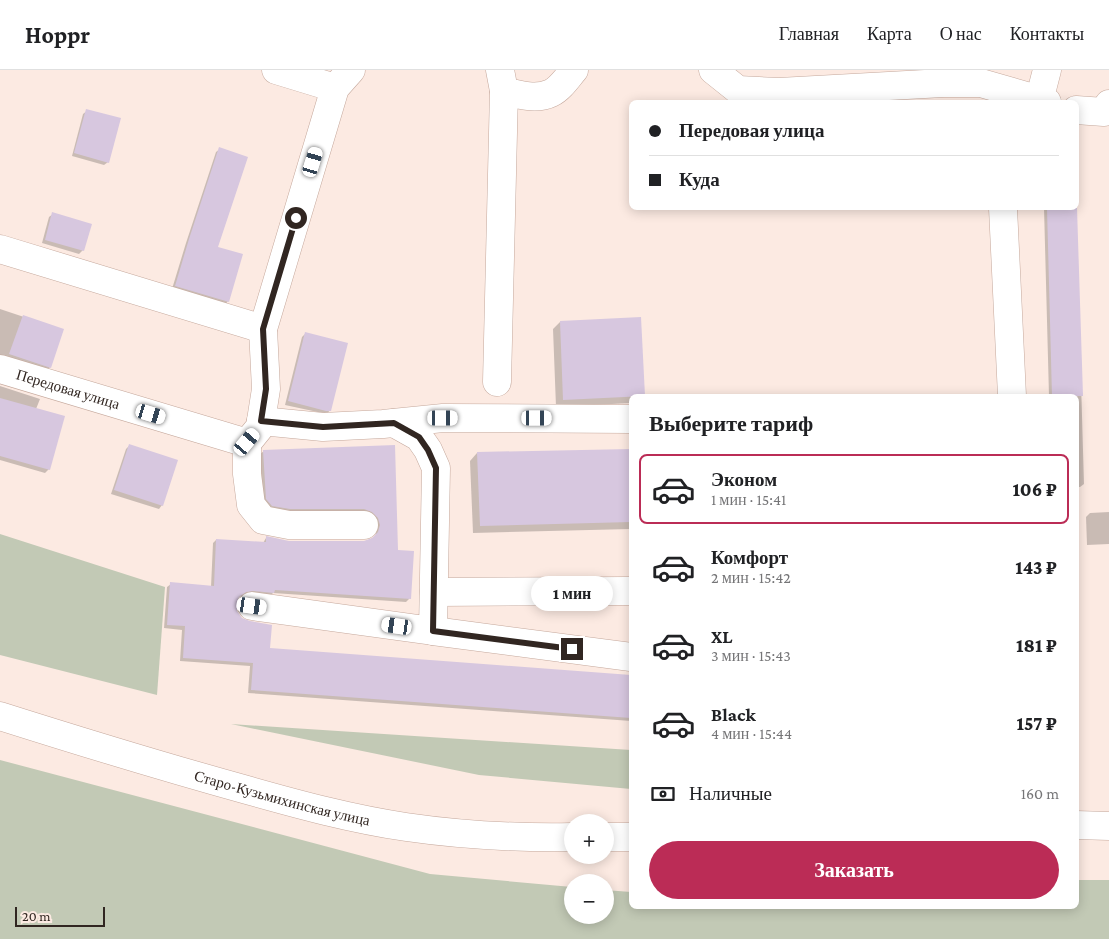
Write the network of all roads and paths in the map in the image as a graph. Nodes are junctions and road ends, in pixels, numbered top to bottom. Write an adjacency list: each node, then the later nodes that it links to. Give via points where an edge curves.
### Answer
1 (276, 70): 5 (main road)
2 (574, 70): 6 (main road, via 553,93 539,97 525,96)
3 (713, 70): 7 (main road, via 738,90 761,92)
4 (1047, 70): 10 (main road)
5 (343, 79): 15 (main road)
6 (502, 81): 17 (main road)
7 (943, 83): 8 (main road, via 950,95); 9 (main road, via 981,82)
8 (961, 100)
9 (1037, 100)
10 (1043, 100)
11 (1079, 110): 12 (main road)
12 (1107, 113)
13 (1003, 210): 18 (main road)
14 (0, 249): 15 (main road)
15 (263, 329): 21 (main road, via 266,389)
16 (0, 369): 21 (main road, Передовая улица)
17 (497, 382)
18 (1012, 394)
19 (629, 419): 20 (main road, Передовая улица, via 443,418)
20 (394, 423): 21 (main road, Передовая улица); 24 (main road, via 419,437 436,468)
21 (254, 432): 22 (main road, via 246,474 251,505 262,520 289,524)
22 (364, 525)
23 (629, 591): 24 (main road)
24 (434, 592): 26 (main road)
25 (252, 606): 26 (main road)
26 (433, 631): 27 (main road)
27 (629, 657)
28 (0, 716): 31 (main road, Старо-Кузьмихинская улица, via 185,773 346,816 462,834)
29 (1079, 825): 30 (main road)
30 (1109, 826)
31 (564, 837)
32 (614, 837): 33 (main road)
33 (629, 837)

